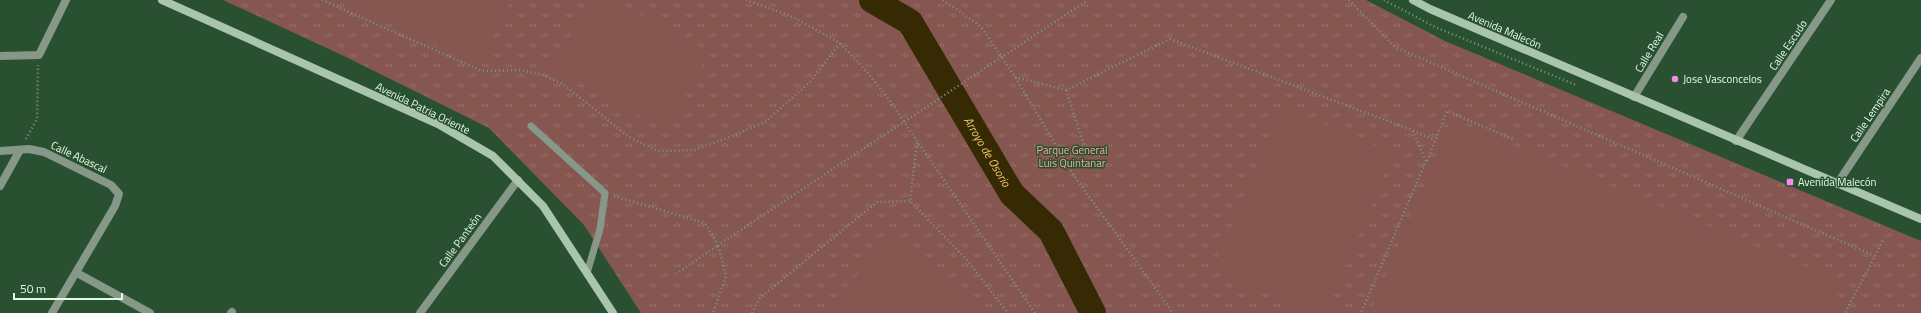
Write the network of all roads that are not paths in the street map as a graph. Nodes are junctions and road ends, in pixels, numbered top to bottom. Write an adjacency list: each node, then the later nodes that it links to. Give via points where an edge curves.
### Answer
1 (66, 0): 6 (street, via 39,55)
2 (162, 0): 13 (street, Avenida Patria Oriente, via 438,124 493,156)
3 (1412, 0): 8 (street, Avenida Malecón)
4 (1831, 0): 10 (street, Calle Escudo)
5 (1683, 18): 8 (street, Calle Real)
6 (0, 56)
7 (1921, 58): 14 (street, Calle Lempira)
8 (1634, 97): 10 (street, Avenida Malecón)
9 (531, 126): 18 (lane, via 605,193 600,229)
10 (1736, 141): 14 (street, Avenida Malecón)
11 (20, 150): 12 (street, Calle Abascal); 15 (street); 17 (street, Calle Abascal, via 44,152 111,185 119,194 115,206)
12 (0, 151)
13 (518, 180): 18 (street, Avenida Patria Oriente, via 543,206); 21 (street, Calle Panteón)
14 (1837, 184): 16 (street, Avenida Malecón)
15 (0, 186)
16 (1921, 219)
17 (77, 273): 19 (street); 20 (street)
18 (587, 273): 22 (street, Avenida Patria Oriente)
19 (52, 313)
20 (150, 313)
21 (420, 313)
22 (612, 313)

